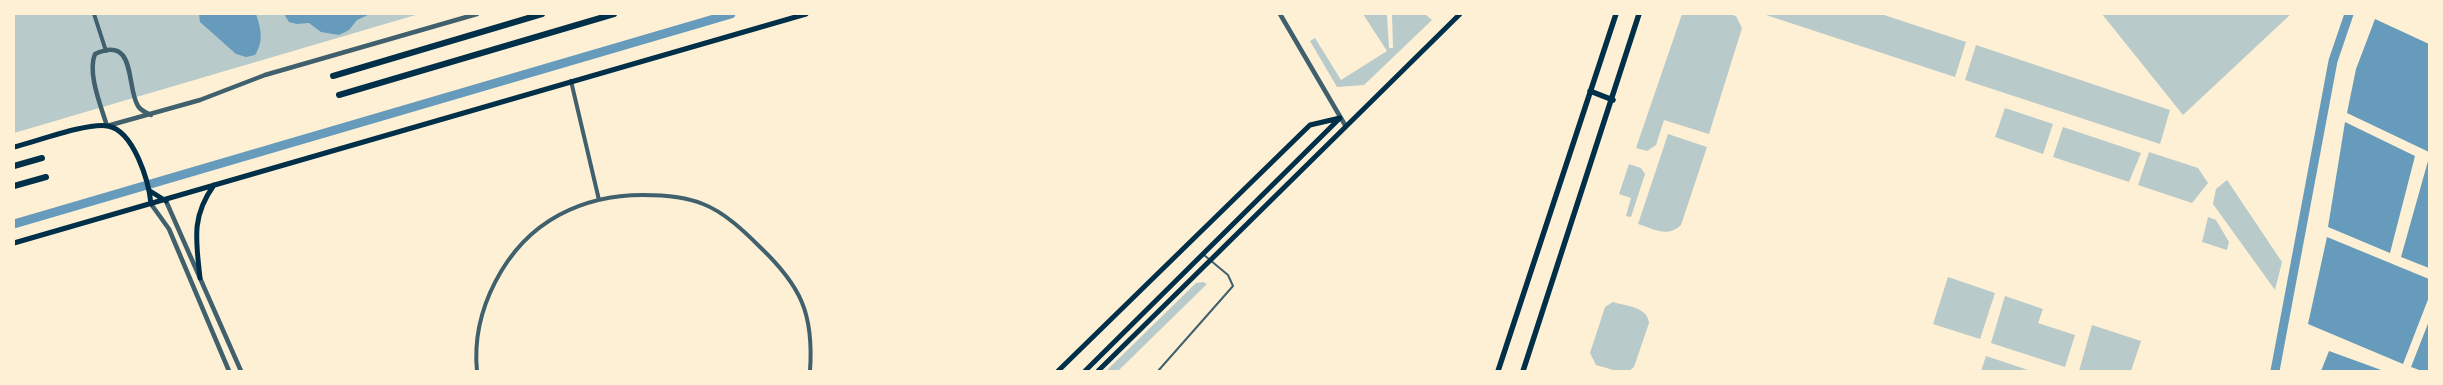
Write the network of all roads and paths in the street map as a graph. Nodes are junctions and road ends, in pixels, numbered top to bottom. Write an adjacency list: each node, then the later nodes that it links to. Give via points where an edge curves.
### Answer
1 (94, 14): 10 (street)
2 (477, 14): 16 (street, via 265,75)
3 (542, 14): 11 (highway)
4 (614, 14): 14 (highway)
5 (806, 14): 12 (main road)
6 (1280, 14): 17 (street)
7 (1460, 14): 18 (main road)
8 (1616, 14): 13 (highway)
9 (1639, 14): 15 (highway)
10 (106, 50): 16 (street, via 119,53 126,60 137,104); 19 (street, via 95,54 91,63)
11 (333, 76)
12 (571, 81): 24 (main road); 27 (street)
13 (1590, 91): 15 (highway); 42 (highway)
14 (339, 95)
15 (1612, 100): 43 (highway)
16 (151, 115): 19 (street)
17 (1340, 118): 18 (street); 31 (main road); 38 (main road, via 1310,125)
18 (1345, 125): 32 (main road)
19 (107, 126): 20 (main road, via 81,129); 26 (main road, via 114,128 134,150)
20 (14, 148)
21 (42, 158): 22 (highway)
22 (14, 166)
23 (46, 177): 25 (highway)
24 (214, 184): 28 (main road); 33 (main road, via 201,205 198,219 196,234)
25 (14, 186)
26 (150, 191): 28 (main road); 29 (main road)
27 (599, 200): 36 (street, via 558,215 542,226 524,242 502,270 493,284 482,317 477,342); 37 (street, via 631,195 685,198 720,213 749,236 783,271 803,302 811,337)
28 (166, 201): 29 (main road); 33 (street)
29 (151, 204): 30 (main road); 34 (street, via 168,229)
30 (14, 243)
31 (1204, 255): 32 (lane); 39 (main road)
32 (1211, 261): 40 (main road); 41 (lane, via 1228,275 1233,286)
33 (200, 278): 35 (street)
34 (229, 371)
35 (241, 371)
36 (477, 371)
37 (810, 371)
38 (1058, 371)
39 (1085, 371)
40 (1098, 371)
41 (1158, 371)
42 (1498, 371)
43 (1523, 371)

